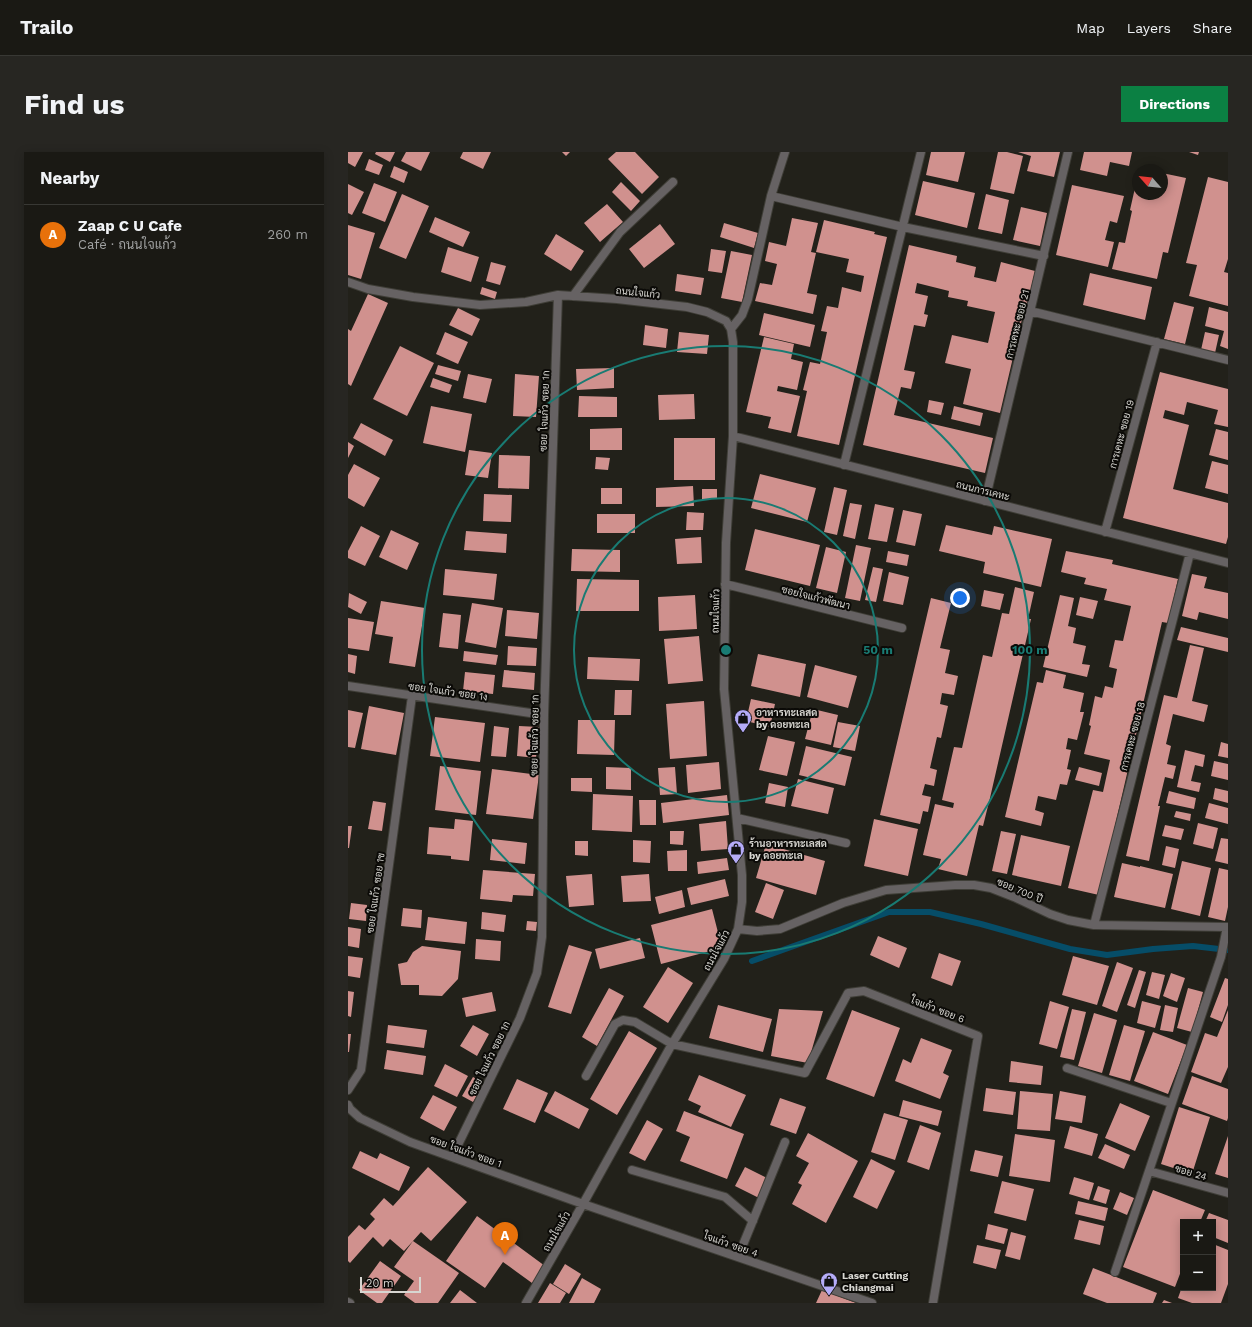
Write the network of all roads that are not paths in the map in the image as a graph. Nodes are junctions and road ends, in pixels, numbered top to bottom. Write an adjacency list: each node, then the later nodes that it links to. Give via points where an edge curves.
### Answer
1 (785, 152): 5 (street)
2 (921, 152): 6 (street)
3 (1068, 152): 7 (street, การเคหะ ซอย 21)
4 (673, 182): 10 (street, via 620,232)
5 (771, 196): 6 (street); 12 (street, via 748,299 742,315)
6 (903, 228): 7 (street); 16 (street)
7 (1044, 256): 11 (street, การเคหะ ซอย 21)
8 (348, 282): 9 (street, ถนนใจแก้ว, via 368,289 413,297 480,305 526,302)
9 (558, 295): 10 (street, ถนนใจแก้ว); 25 (street, ซอย ใจแก้ว ซอย 1ก)
10 (573, 296): 12 (street, ถนนใจแก้ว, via 687,307 707,312 726,321)
11 (1030, 311): 13 (street); 17 (street, การเคหะ ซอย 21)
12 (731, 329): 15 (street, ถนนใจแก้ว)
13 (1157, 342): 14 (street); 18 (street, การเคหะ ซอย 19)
14 (1228, 360)
15 (733, 436): 16 (street, ถนนการเคหะ); 21 (street, ถนนใจแก้ว)
16 (844, 465): 17 (street, ถนนการเคหะ)
17 (985, 500): 18 (street, ถนนการเคหะ)
18 (1105, 532): 19 (street, ถนนการเคหะ)
19 (1190, 553): 20 (street, ถนนการเคหะ); 28 (street, การเคหะ ซอย 18)
20 (1228, 563)
21 (725, 584): 22 (street, ซอยใจแก้วพัฒนา); 26 (street, ถนนใจแก้ว, via 724,689)
22 (902, 628)
23 (348, 686): 24 (street, ซอย ใจแก้ว ซอย 1ง)
24 (412, 696): 25 (street, ซอย ใจแก้ว ซอย 1ง); 34 (street, ซอย ใจแก้ว ซอย 1ข, via 360,1070)
25 (544, 715): 38 (street, ซอย ใจแก้ว ซอย 1ก, via 542,937 537,973 520,1018)
26 (737, 818): 27 (street); 30 (street, ถนนใจแก้ว, via 742,876)
27 (846, 843)
28 (1094, 925): 29 (street, ซอย 700 ปี); 30 (street, ซอย 700 ปี, via 1050,914 990,888 955,885 886,890 843,903 780,929)
29 (1227, 927): 35 (street, via 1221,957)
30 (738, 929): 31 (street, ถนนใจแก้ว, via 724,959)
31 (672, 1044): 33 (street, via 635,1022 623,1020 615,1024); 42 (street, ถนนใจแก้ว); 48 (street, ใจแก้ว ซอย 6, via 805,1073 848,993 864,991 978,1036)
32 (1067, 1068): 35 (street)
33 (586, 1076)
34 (348, 1090)
35 (1171, 1103): 40 (street)
36 (348, 1106): 38 (street, ซอย ใจแก้ว ซอย 1, via 360,1118 384,1130)
37 (785, 1142): 43 (street)
38 (452, 1157): 42 (street, ซอย ใจแก้ว ซอย 1)
39 (632, 1170): 43 (street, via 725,1197)
40 (1149, 1171): 41 (street, ซอย 24); 45 (street)
41 (1228, 1193)
42 (584, 1204): 44 (street, ใจแก้ว ซอย 4); 46 (street, ถนนใจแก้ว)
43 (753, 1221): 44 (street)
44 (738, 1257): 47 (street, ใจแก้ว ซอย 4)
45 (1115, 1272)
46 (526, 1303)
47 (872, 1303)
48 (933, 1303)

